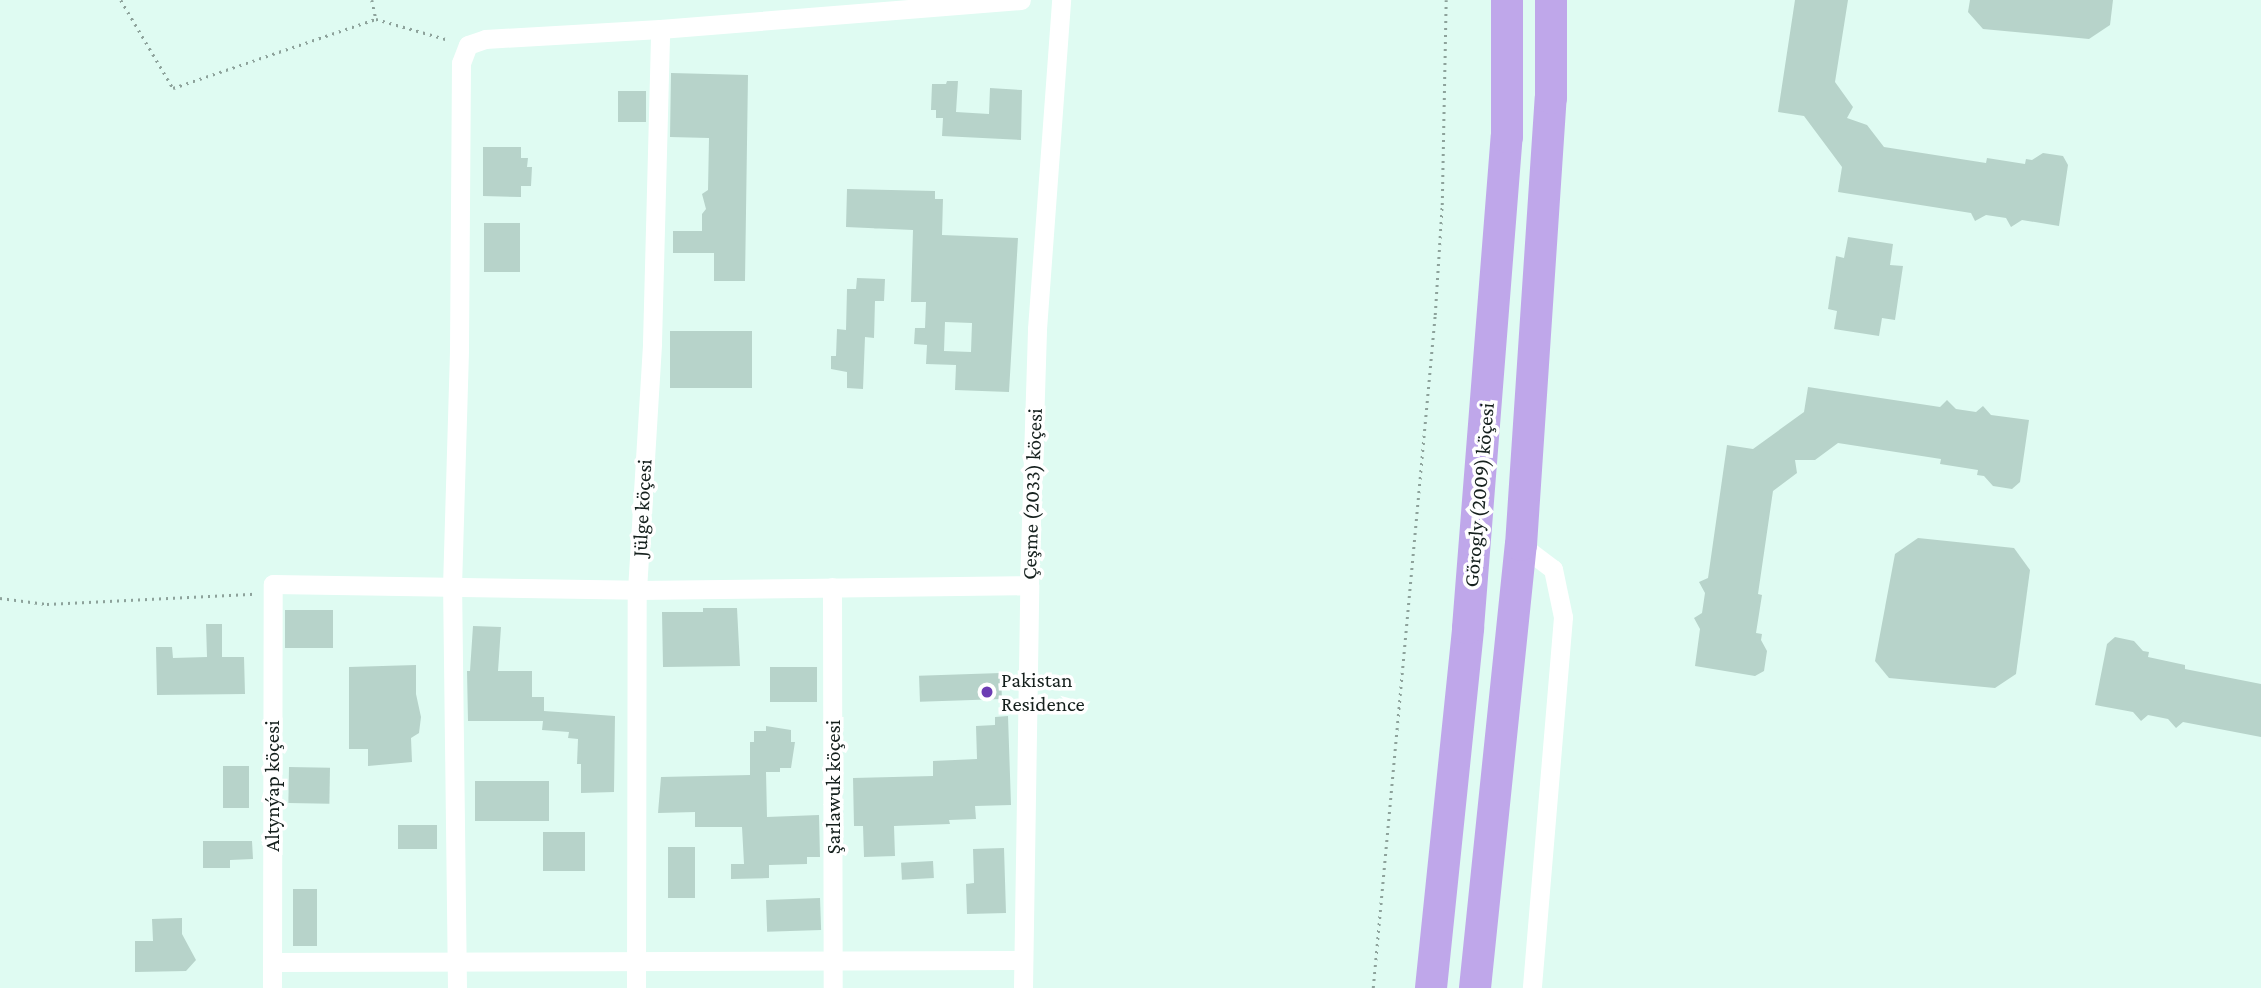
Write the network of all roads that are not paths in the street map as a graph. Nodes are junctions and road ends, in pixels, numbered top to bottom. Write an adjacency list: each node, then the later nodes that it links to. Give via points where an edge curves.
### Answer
1 (1021, 0): 5 (street)
2 (1060, 0): 7 (street, Çeşme (2033) köçesi, via 1037,329)
3 (1507, 0): 21 (main road, Görogly (2009) köçesi, via 1507,137 1468,628)
4 (1551, 0): 6 (main road, Görogly (2009) köçesi, via 1551,98)
5 (660, 29): 8 (street, via 485,39 468,45 461,63); 10 (street, Jülge köçesi, via 652,343)
6 (1521, 545): 22 (main road, Görogly (2009) köçesi); 23 (street, via 1553,569 1563,617)
7 (1029, 584): 9 (street); 14 (street, Çeşme (2033) köçesi)
8 (452, 587): 10 (street); 12 (street); 15 (street, Altynýap köçesi, via 273,589)
9 (832, 587): 10 (street); 11 (street, Şarlawuk köçesi)
10 (637, 590): 13 (street, Jülge köçesi)
11 (834, 959): 13 (street); 14 (street); 19 (street, Şarlawuk köçesi)
12 (457, 960): 13 (street); 15 (street); 17 (street)
13 (635, 960): 18 (street, Jülge köçesi)
14 (1023, 960): 20 (street, Çeşme (2033) köçesi)
15 (272, 962): 16 (street, Altynýap köçesi)
16 (272, 988)
17 (457, 988)
18 (636, 988)
19 (833, 988)
20 (1023, 988)
21 (1431, 988)
22 (1475, 988)
23 (1532, 988)

